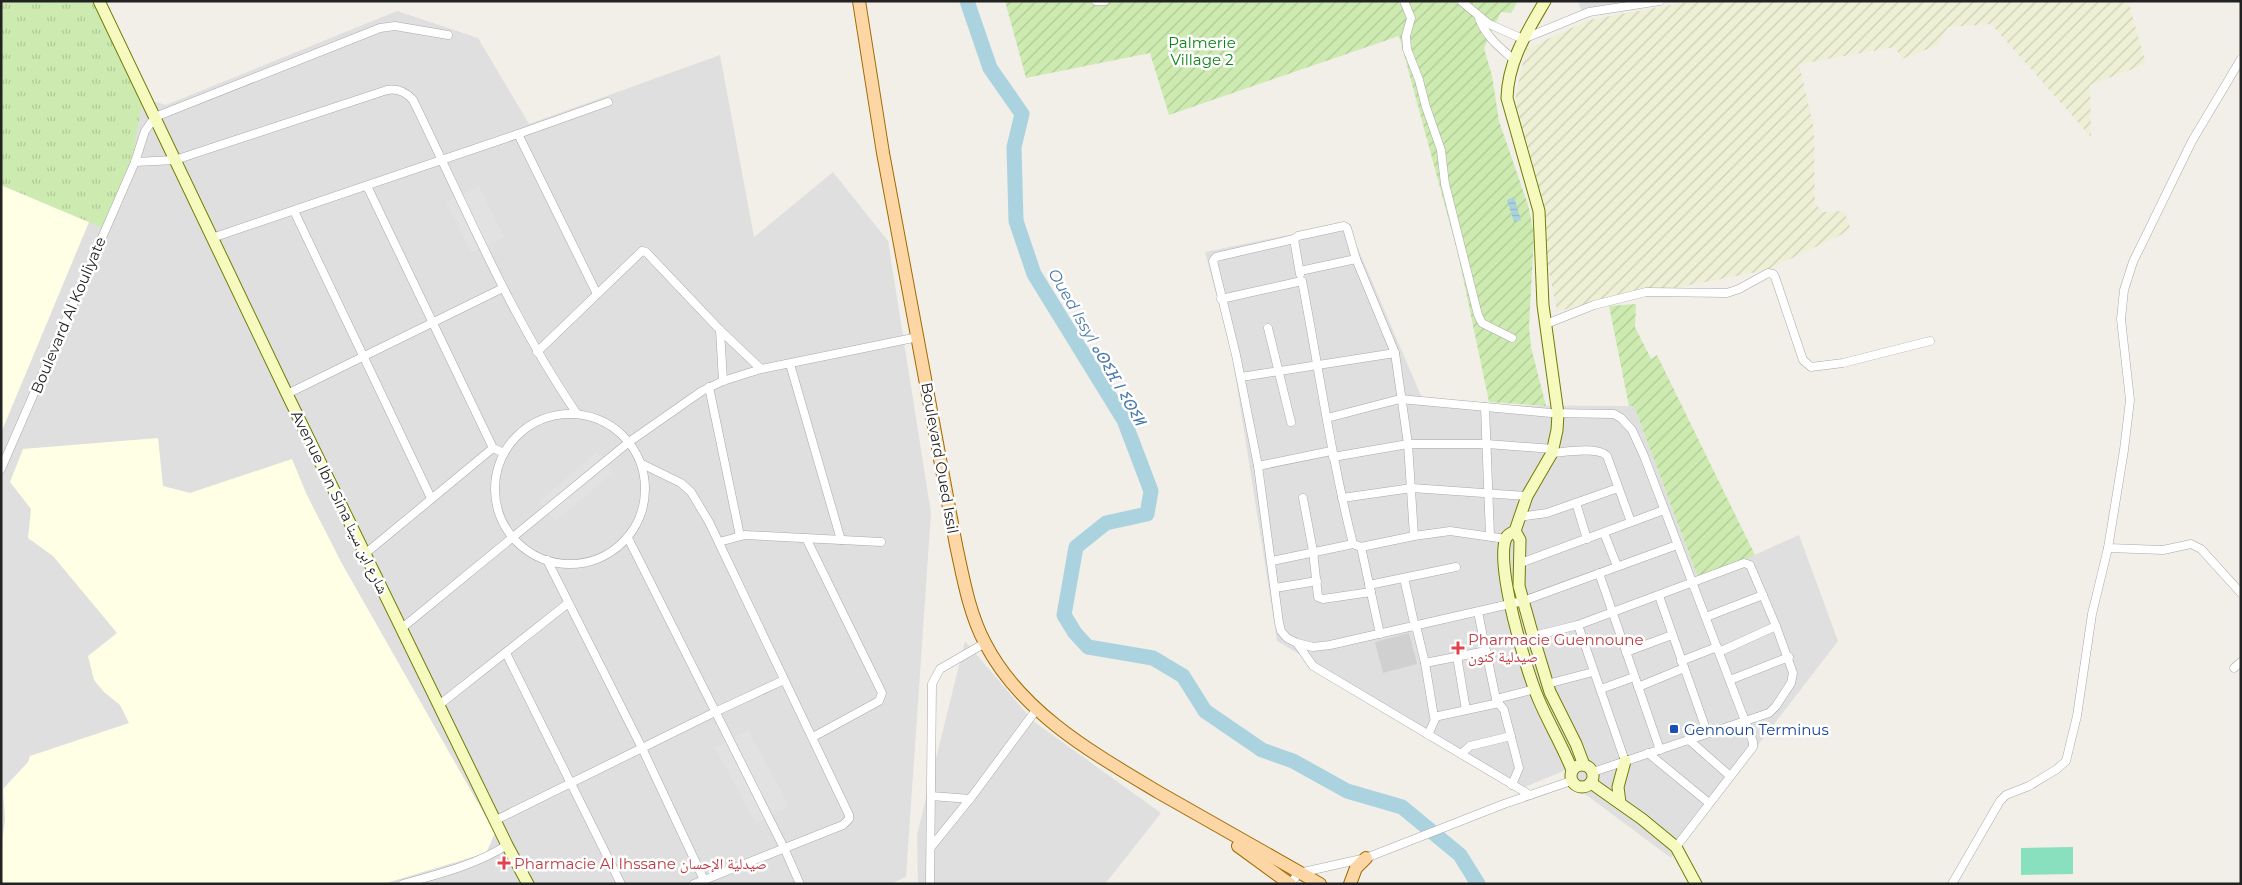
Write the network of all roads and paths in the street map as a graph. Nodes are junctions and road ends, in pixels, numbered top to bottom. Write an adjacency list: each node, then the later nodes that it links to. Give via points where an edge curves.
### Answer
1 (99, 1): 15 (street, Avenue Ibn Sina شارع ابن سينا)
2 (859, 1): 34 (main road, Boulevard Oued Issil, via 883,153)
3 (1096, 1): 4 (street)
4 (1105, 1)
5 (1404, 1): 35 (street, via 1411,18 1406,36 1407,49 1441,150 1449,202 1480,320)
6 (1461, 1): 9 (street)
7 (1545, 1): 11 (street)
8 (1660, 1): 11 (street, via 1589,12)
9 (1478, 15): 11 (street); 12 (street, via 1489,37)
10 (448, 34): 15 (street, via 396,26 380,28)
11 (1523, 39): 12 (street)
12 (1513, 59): 31 (street, via 1507,81 1507,98 1539,211)
13 (2241, 59): 89 (street, via 2192,141 2140,247 2124,290 2121,319 2130,400)
14 (608, 102): 16 (street)
15 (155, 118): 17 (street, Avenue Ibn Sina شارع ابن سينا); 19 (street, Boulevard Al Kouliyate, via 145,131)
16 (518, 134): 18 (street); 28 (street)
17 (175, 160): 18 (street, via 392,89 404,92 413,100); 19 (street); 22 (street, Avenue Ibn Sina شارع ابن سينا)
18 (443, 161): 20 (street); 27 (street)
19 (134, 162): 63 (street, Boulevard Al Kouliyate)
20 (367, 186): 21 (street); 30 (street)
21 (294, 211): 22 (street); 39 (street)
22 (212, 238): 47 (street, Avenue Ibn Sina شارع ابن سينا)
23 (1294, 239): 24 (street, via 1344,226); 25 (street); 29 (street, via 1216,257 1213,261)
24 (1356, 259): 25 (street); 38 (street)
25 (1300, 271): 26 (street)
26 (1302, 281): 29 (street); 41 (street)
27 (503, 288): 30 (street); 37 (street)
28 (597, 294): 33 (street, via 638,253 644,251); 37 (street)
29 (1222, 299): 44 (street)
30 (431, 322): 39 (street); 57 (street)
31 (1546, 324): 36 (street, via 1594,305 1646,292 1727,293 1768,273 1775,276 1803,360 1810,367 1843,363); 51 (street)
32 (1268, 328): 43 (street)
33 (720, 330): 42 (street); 45 (street)
34 (918, 336): 40 (street); 119 (main road, Boulevard Oued Issil, via 956,545 970,602)
35 (1512, 338)
36 (1930, 342)
37 (538, 352): 50 (street)
38 (1395, 353): 41 (street); 48 (street)
39 (363, 355): 47 (street); 68 (street)
40 (790, 364): 42 (street); 84 (street)
41 (1318, 365): 43 (street); 52 (street)
42 (761, 369): 45 (street)
43 (1280, 371): 44 (street); 53 (street)
44 (1241, 377): 62 (street)
45 (723, 381): 46 (street)
46 (709, 387): 54 (street); 77 (street)
47 (286, 394): 91 (street, Avenue Ibn Sina شارع ابن سينا)
48 (1400, 399): 49 (street); 52 (street); 55 (street)
49 (1485, 407): 51 (street); 56 (street)
50 (577, 414): 54 (street, via 604,422); 59 (street, via 562,414 534,422)
51 (1558, 414): 58 (street); 72 (street, via 1614,414 1621,418 1639,442)
52 (1327, 418): 60 (street)
53 (1291, 422)
54 (629, 442): 61 (street); 80 (street)
55 (1408, 444): 56 (street); 60 (street); 64 (street)
56 (1487, 444): 58 (street); 66 (street)
57 (494, 448): 59 (street); 68 (street)
58 (1552, 451): 65 (street, via 1596,450 1604,453); 67 (street)
59 (504, 453): 80 (street, via 496,474 495,496 500,518)
60 (1332, 453): 62 (street); 70 (street)
61 (642, 464): 81 (street, via 646,490 641,516); 85 (street, via 691,492)
62 (1258, 466): 93 (street)
63 (1, 469)
64 (1412, 488): 66 (street); 70 (street); 78 (street)
65 (1618, 488): 71 (street); 74 (street)
66 (1490, 493): 67 (street); 79 (street)
67 (1527, 496): 73 (street)
68 (431, 498): 91 (street)
69 (1303, 498): 90 (street)
70 (1342, 498): 88 (street)
71 (1576, 503): 73 (street, via 1547,513); 83 (street)
72 (1664, 510): 74 (street); 87 (street)
73 (1519, 517): 76 (street)
74 (1631, 522): 75 (street)
75 (1604, 533): 83 (street); 95 (street)
76 (1510, 535): 79 (street); 94 (street, via 1520,540); 108 (street, via 1506,589)
77 (740, 536): 82 (street); 85 (street)
78 (1414, 536): 79 (street, via 1458,531); 88 (street)
79 (1490, 536)
80 (512, 538): 92 (street, via 528,552); 115 (street)
81 (628, 538): 92 (street, via 611,553 590,562 568,564); 143 (street)
82 (806, 538): 84 (street); 149 (street, via 882,693 878,701)
83 (1587, 539): 94 (street)
84 (840, 540): 86 (street)
85 (719, 542): 133 (street)
86 (881, 542)
87 (1677, 545): 95 (street); 100 (street)
88 (1357, 546): 90 (street); 102 (street)
89 (2108, 548): 103 (street, via 2163,550 2192,544 2201,549); 185 (street, via 2092,614 2077,716 2066,761 2000,801)
90 (1314, 552): 93 (street); 99 (street)
91 (366, 553): 115 (street, Avenue Ibn Sina شارع ابن سينا)
92 (546, 560): 107 (street)
93 (1272, 561): 101 (street)
94 (1518, 564): 106 (street)
95 (1616, 566): 97 (street)
96 (1456, 567): 98 (street)
97 (1599, 573): 106 (street); 110 (street)
98 (1404, 578): 102 (street); 113 (street)
99 (1317, 581): 101 (street); 102 (street, via 1318,597 1322,599)
100 (1693, 583): 104 (street, via 1746,563 1750,565); 105 (street); 111 (street)
101 (1275, 588): 120 (street, via 1281,631)
102 (1370, 588): 116 (street)
103 (2241, 593)
104 (1763, 595): 111 (street); 114 (street)
105 (1659, 596): 110 (street); 117 (street)
106 (1523, 601): 108 (street); 118 (street)
107 (567, 604): 124 (street); 151 (street)
108 (1509, 604): 109 (street); 137 (street)
109 (1478, 612): 113 (street); 122 (street)
110 (1613, 612): 112 (street); 123 (street)
111 (1706, 617): 121 (street)
112 (1578, 625): 118 (street); 131 (street)
113 (1415, 626): 116 (street); 128 (street)
114 (1776, 626): 121 (street); 126 (street)
115 (402, 628): 140 (street, Avenue Ibn Sina شارع ابن سينا)
116 (1380, 634): 120 (street, via 1321,646)
117 (1672, 635): 123 (street); 129 (street)
118 (1533, 636): 135 (street)
119 (985, 643): 141 (main road, Boulevard Oued Issil, via 1003,671); 162 (street, via 940,668 933,678)
120 (1297, 643): 147 (street, via 1313,666)
121 (1718, 649): 129 (street); 134 (street)
122 (1486, 651): 125 (street); 139 (street)
123 (1626, 652): 132 (street)
124 (506, 654): 140 (street); 159 (street)
125 (1457, 656): 128 (street); 142 (street)
126 (1789, 657): 134 (street); 145 (street, via 1793,676 1776,706 1769,712)
127 (2241, 662): 130 (street)
128 (1425, 663): 144 (street)
129 (1682, 665): 136 (street); 146 (street)
130 (2234, 668)
131 (1594, 672): 135 (street); 138 (street)
132 (1634, 677): 136 (street); 138 (street)
133 (784, 680): 143 (street); 149 (street)
134 (1730, 680): 145 (street)
135 (1547, 684): 156 (street)
136 (1638, 687): 152 (street)
137 (1535, 688): 139 (street); 157 (street)
138 (1601, 689): 155 (street)
139 (1497, 701): 142 (street); 148 (street, via 1504,710)
140 (439, 705): 167 (street, Avenue Ibn Sina شارع ابن سينا)
141 (1036, 710): 163 (street); 166 (main road, Boulevard Oued Issil, via 1063,732)
142 (1466, 710): 144 (street)
143 (715, 712): 151 (street); 171 (street)
144 (1436, 718): 147 (street)
145 (1745, 720): 146 (street); 158 (street, via 1752,747)
146 (1707, 732): 150 (street)
147 (1428, 735): 153 (street)
148 (1511, 736): 153 (street, via 1470,746); 160 (street, via 1519,768)
149 (813, 737): 171 (street, via 846,803 849,819 843,826)
150 (1688, 740): 152 (street); 158 (street)
151 (642, 748): 159 (street); 174 (street)
152 (1660, 750): 154 (street)
153 (1461, 754): 160 (street)
154 (1648, 754): 155 (street); 165 (street)
155 (1625, 762): 156 (street); 164 (street, via 1618,787)
156 (1589, 773): 157 (street); 157 (street, via 1580,788); 164 (street)
157 (1572, 775): 161 (street)
158 (1730, 776): 165 (street)
159 (572, 784): 167 (street); 177 (street)
160 (1512, 785): 161 (street)
161 (1530, 795): 172 (street)
162 (931, 796): 163 (street); 169 (street)
163 (970, 799): 169 (street)
164 (1620, 803): 170 (street)
165 (1709, 803): 170 (street)
166 (1194, 813): 173 (main road, Boulevard Oued Issil); 181 (main road, Boulevard Oued Issil)
167 (496, 820): 168 (street, Avenue Ibn Sina شارع ابن سينا)
168 (507, 845): 175 (street, via 467,864); 176 (street, Avenue Ibn Sina شارع ابن سينا)
169 (931, 847): 180 (street)
170 (1676, 847): 184 (street)
171 (785, 850): 174 (street); 179 (street)
172 (1366, 858): 173 (street); 183 (main road, via 1356,868)
173 (1299, 873): 181 (street); 182 (main road, Boulevard Oued Issil)
174 (704, 880): 178 (street)
175 (403, 884)
176 (528, 884)
177 (621, 884)
178 (694, 884)
179 (800, 884)
180 (930, 884)
181 (1290, 884)
182 (1320, 884)
183 (1350, 884)
184 (1696, 884)
185 (1952, 884)

